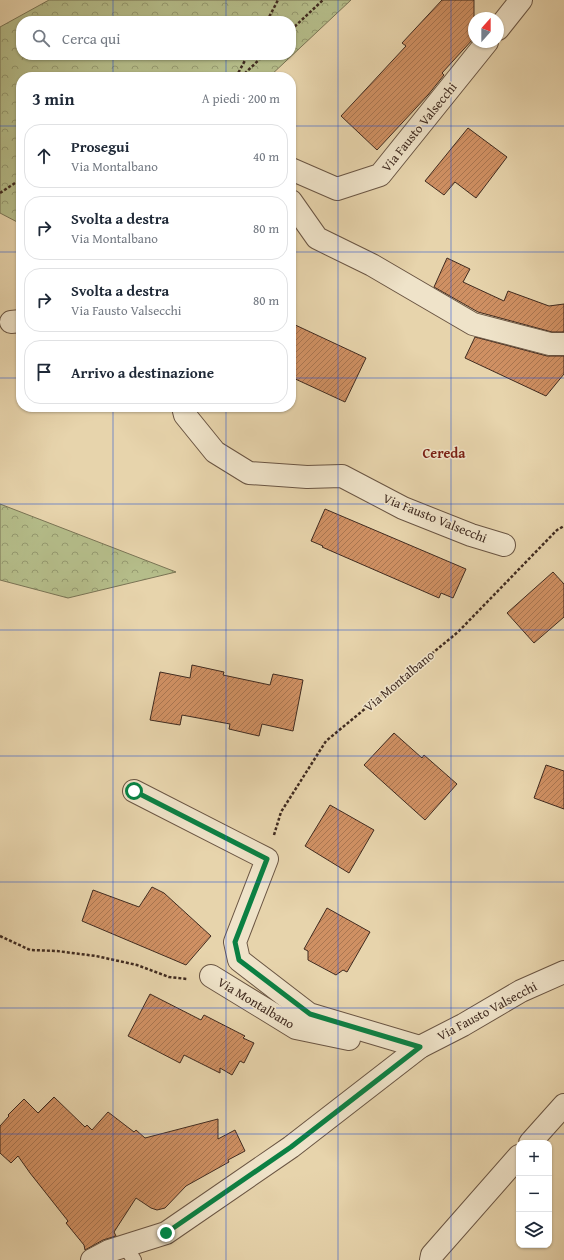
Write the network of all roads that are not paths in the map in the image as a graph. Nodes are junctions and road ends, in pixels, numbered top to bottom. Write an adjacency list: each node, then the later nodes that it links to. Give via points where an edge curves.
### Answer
1 (521, 0): 2 (street)
2 (504, 21)
3 (482, 48): 4 (street, Via Fausto Valsecchi, via 380,175 337,189)
4 (296, 171)
5 (296, 208): 6 (street, via 317,238 372,265 473,324 550,344)
6 (564, 344)
7 (185, 412): 8 (street, Via Fausto Valsecchi, via 215,452 249,473 307,478 342,476 403,508)
8 (504, 545)
9 (134, 791): 12 (street, Via Montalbano, via 267,859 235,942 239,960 310,1014)
10 (564, 972): 12 (street, Via Fausto Valsecchi, via 521,991)
11 (211, 976): 12 (street, Via Montalbano, via 296,1028 341,1038)
12 (420, 1047): 16 (street, Via Fausto Valsecchi, via 291,1147 166,1233)
13 (564, 1105): 14 (street)
14 (533, 1140)
15 (516, 1159): 18 (street)
16 (130, 1253): 17 (street, Via Fausto Valsecchi, via 109,1251)
17 (92, 1260)
18 (430, 1260)

